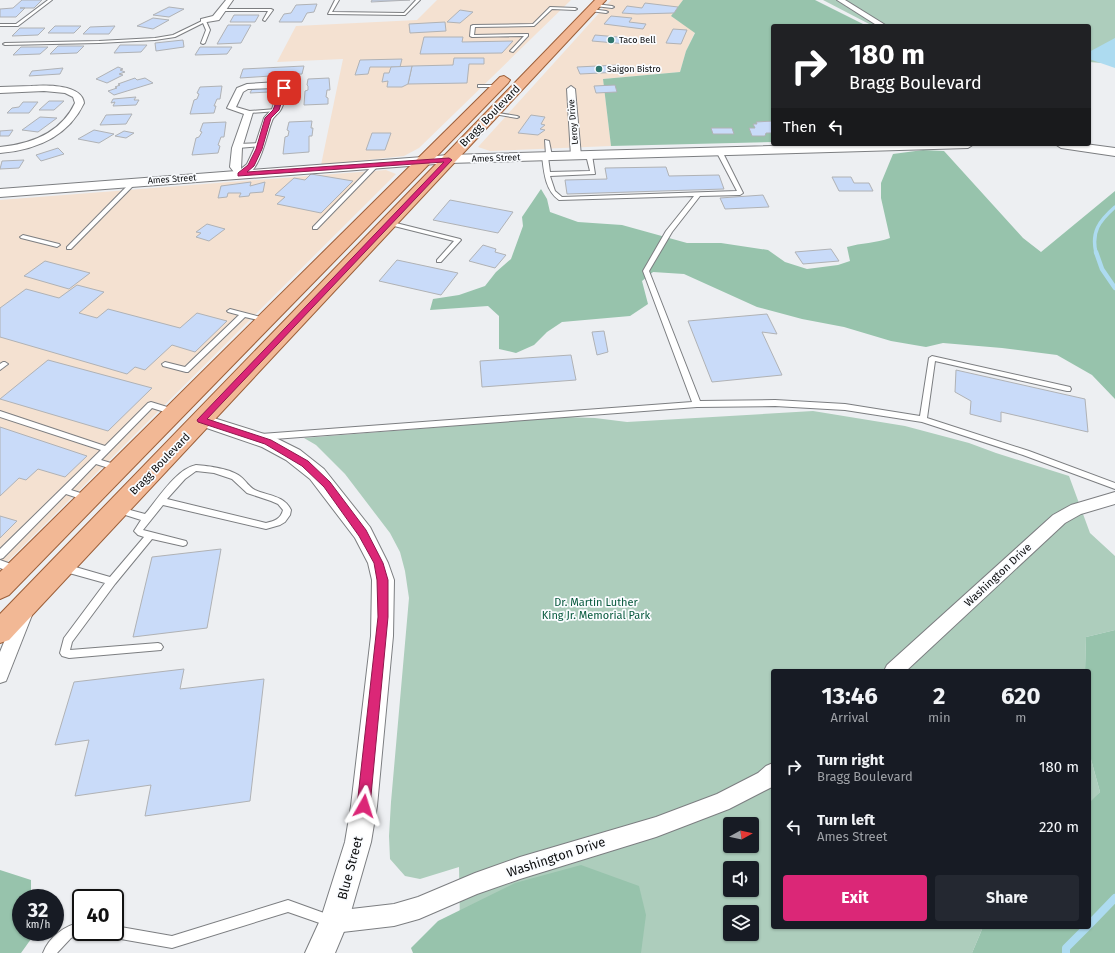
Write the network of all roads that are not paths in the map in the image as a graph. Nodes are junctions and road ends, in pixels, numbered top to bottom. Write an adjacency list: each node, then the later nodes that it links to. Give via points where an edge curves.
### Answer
1 (50, 0): 15 (lane, via 17,25)
2 (230, 0): 10 (street)
3 (337, 0): 4 (lane, via 329,13 405,14)
4 (418, 0)
5 (584, 0): 9 (main road)
6 (840, 0): 14 (street)
7 (599, 7): 8 (lane); 26 (main road, Bragg Boulevard)
8 (612, 7)
9 (575, 9): 12 (main road); 18 (lane, via 551,8 534,25 473,26 472,36 527,35)
10 (222, 10): 11 (lane, via 271,10); 13 (street, via 216,18)
11 (265, 20)
12 (564, 20)
13 (204, 22): 16 (lane, via 208,30); 17 (lane, via 174,36 160,39)
14 (879, 24)
15 (0, 25)
16 (203, 43)
17 (5, 44)
18 (512, 51)
19 (514, 70): 21 (main road, Bragg Boulevard)
20 (480, 86): 21 (lane)
21 (499, 86): 40 (main road, Bragg Boulevard)
22 (571, 89): 38 (street, Leroy Drive)
23 (0, 90): 33 (street, via 59,89 74,93 80,101 63,128 53,135 32,144)
24 (276, 110): 25 (lane); 25 (street, via 284,88 277,85 247,87 240,90 231,108); 29 (street, via 268,118)
25 (249, 112): 30 (street)
26 (494, 113): 27 (lane); 39 (main road, Bragg Boulevard)
27 (516, 117)
28 (547, 141): 37 (lane)
29 (260, 145): 30 (lane); 42 (street, via 251,166)
30 (238, 146): 42 (street, via 235,167)
31 (885, 146): 34 (street, Ames Street)
32 (1094, 146): 35 (street)
33 (0, 150)
34 (719, 151): 36 (street, Ames Street); 46 (lane, via 740,193)
35 (1115, 152)
36 (589, 155): 38 (street, Ames Street); 43 (lane, via 593,173)
37 (547, 156): 38 (street, Ames Street); 39 (street, Ames Street); 43 (lane)
38 (576, 156)
39 (449, 160): 40 (street, Ames Street); 47 (main road, Bragg Boulevard)
40 (424, 161): 41 (street, Ames Street); 55 (main road, Bragg Boulevard)
41 (377, 164): 42 (street, Ames Street); 48 (lane)
42 (240, 174): 44 (street, Ames Street)
43 (548, 174): 46 (lane, via 556,196 561,199)
44 (134, 182): 45 (street, Ames Street); 51 (lane)
45 (0, 193)
46 (698, 195): 58 (lane, via 669,231 646,271)
47 (388, 223): 52 (lane, via 458,240); 62 (main road, Bragg Boulevard)
48 (315, 228)
49 (23, 237): 50 (lane)
50 (57, 246)
51 (69, 248)
52 (439, 261)
53 (230, 311): 54 (lane)
54 (244, 314): 55 (lane); 56 (lane, via 186,370)
55 (266, 320): 59 (main road, Bragg Boulevard)
56 (165, 364)
57 (1066, 389): 61 (lane, via 932,358)
58 (697, 404): 61 (lane, via 774,402 845,407); 63 (lane)
59 (174, 412): 64 (lane, via 151,405); 66 (main road, Bragg Boulevard)
60 (0, 414): 64 (lane)
61 (923, 419): 67 (lane, via 1026,452)
62 (201, 420): 63 (street, Blue Street); 72 (main road, Bragg Boulevard)
63 (257, 437): 87 (street, Blue Street, via 305,464 327,484 372,548 382,580 383,623 364,806 358,842)
64 (107, 449): 65 (lane)
65 (95, 461): 66 (lane); 68 (lane)
66 (119, 468): 70 (main road, Bragg Boulevard)
67 (1115, 486)
68 (65, 491): 70 (lane); 76 (lane)
69 (1115, 498): 84 (street, Washington Drive, via 1076,509 1059,519)
70 (88, 499): 77 (main road, Bragg Boulevard)
71 (161, 501): 71 (lane, via 182,477 190,470 198,468 235,477 250,491 282,502 288,511 281,521 266,526); 73 (lane)
72 (116, 509): 73 (lane); 78 (main road, Bragg Boulevard)
73 (147, 518): 74 (lane, via 138,531)
74 (150, 536): 75 (lane); 79 (lane)
75 (183, 543)
76 (0, 555)
77 (8, 567): 80 (main road, Bragg Boulevard)
78 (62, 567): 79 (lane); 81 (main road, Bragg Boulevard)
79 (112, 581): 83 (lane, via 67,641 65,653)
80 (0, 588)
81 (27, 602): 82 (main road, Bragg Boulevard); 85 (street)
82 (0, 632)
83 (158, 647)
84 (895, 669)
85 (0, 675)
86 (771, 775): 87 (street, Washington Drive, via 722,802 656,827 520,868 419,908 394,915)
87 (334, 922): 89 (lane, via 288,906 172,942); 91 (street, Blue Street)
88 (72, 930): 90 (lane, via 60,938)
89 (124, 934)
90 (49, 953)
91 (320, 953)

